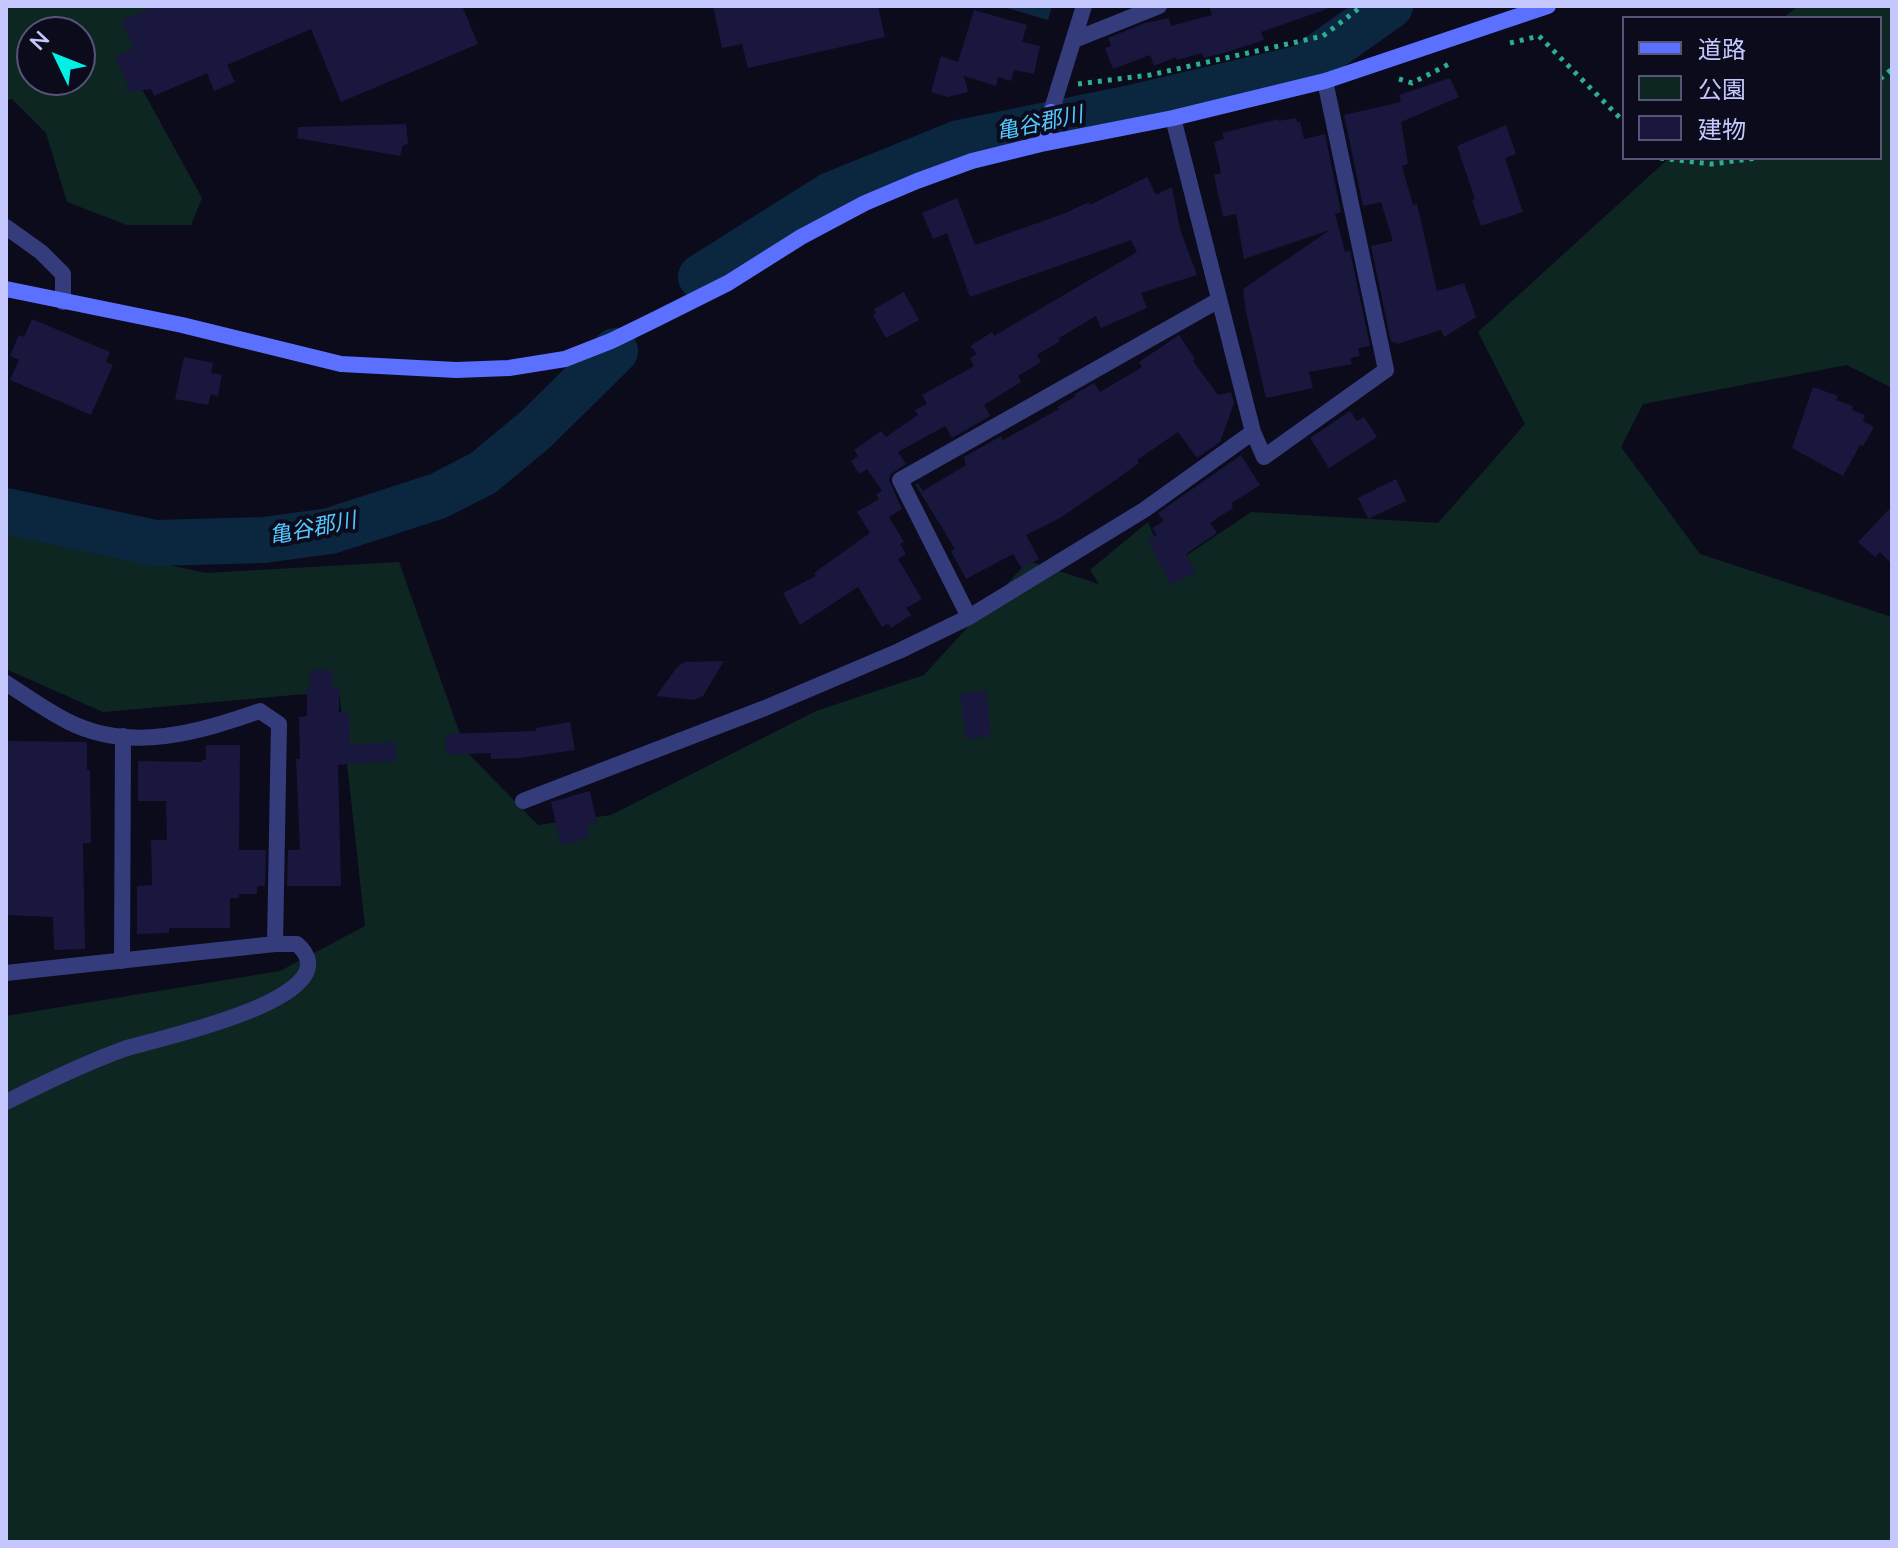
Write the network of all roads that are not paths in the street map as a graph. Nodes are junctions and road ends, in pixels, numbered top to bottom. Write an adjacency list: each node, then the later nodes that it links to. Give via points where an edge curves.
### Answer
1 (1084, 6): 4 (street)
2 (1159, 6): 4 (street)
3 (1548, 6): 5 (street)
4 (1074, 40): 7 (street)
5 (1325, 81): 6 (street); 12 (street, via 1386,370 1264,457)
6 (1173, 118): 7 (street); 10 (street)
7 (1041, 144): 11 (street, via 972,161 865,203 728,283 565,359 509,368 411,370 341,364)
8 (6, 227): 11 (street, via 63,274)
9 (6, 289): 11 (street)
10 (1219, 300): 12 (street); 13 (street, via 900,480)
11 (63, 302)
12 (1253, 432): 13 (street, via 1144,510)
13 (969, 617): 16 (street, via 765,708)
14 (6, 683): 15 (street, via 71,723)
15 (123, 736): 17 (street, via 187,734 260,711 279,724); 18 (street)
16 (523, 801)
17 (275, 944): 18 (street); 20 (street, via 297,944 308,962 300,981 281,997 247,1013 87,1063)
18 (122, 961): 19 (street)
19 (6, 973)
20 (6, 1102)

